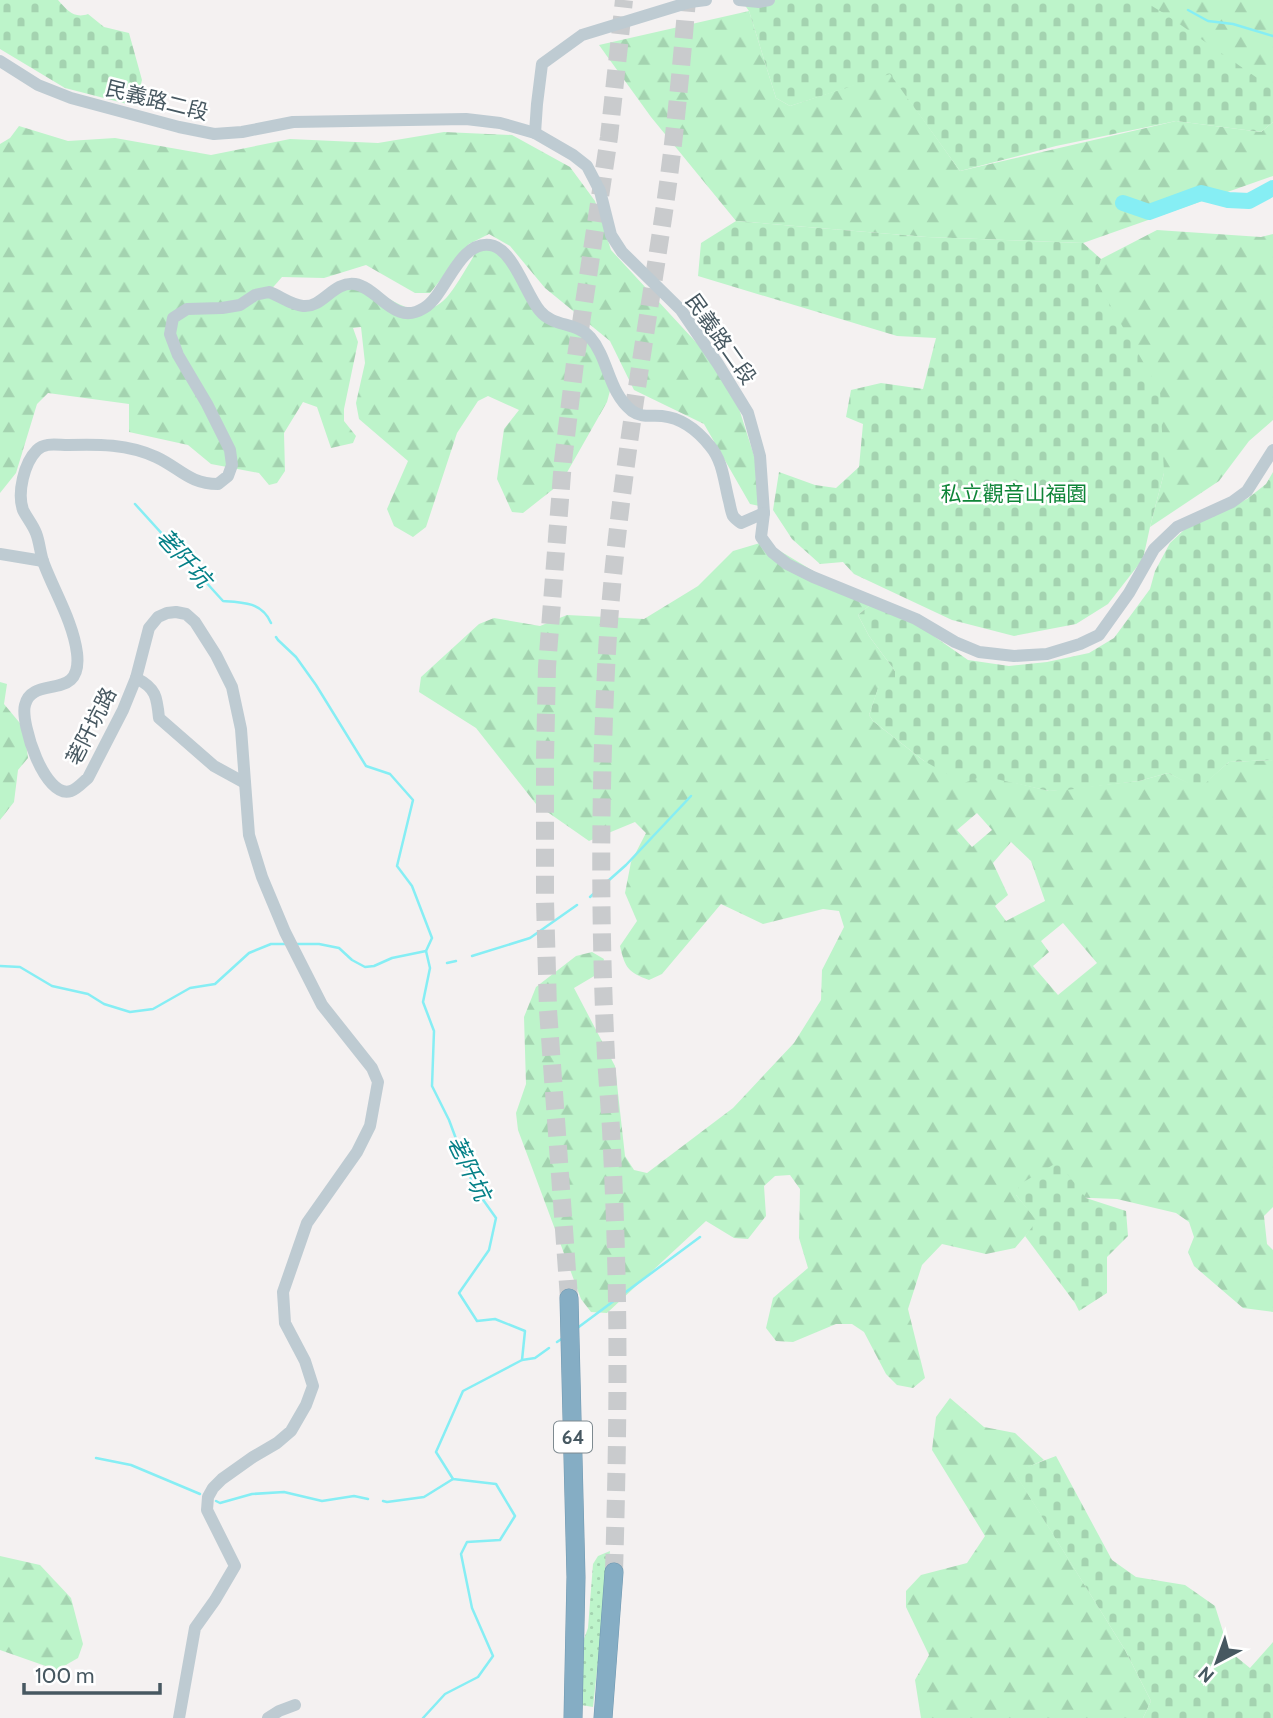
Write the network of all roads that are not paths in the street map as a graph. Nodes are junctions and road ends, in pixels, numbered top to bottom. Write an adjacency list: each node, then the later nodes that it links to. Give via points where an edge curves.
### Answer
1 (706, 0): 5 (street, via 582,35 542,64)
2 (739, 0): 3 (street)
3 (769, 0)
4 (0, 61): 5 (street, 民義路二段, via 38,85 71,98 214,134 293,122 466,119)
5 (536, 133): 7 (street, 民義路二段, via 587,166 600,191 611,235 622,252 681,310 742,403 760,456)
6 (1273, 450): 7 (street, 民義路二段, via 1247,491 1178,527 1154,549 1100,635 1047,654 979,652 916,619 787,564 761,537)
7 (764, 513): 9 (street, 荖阡坑路, via 741,523 733,516 712,448 677,419 646,417 623,403 589,335 576,326 548,319 538,310 509,258 488,244 460,259 423,310 393,310 369,289 352,284 336,287 306,306 269,292 222,308 187,309 173,318 170,334 178,355 230,450 228,476 218,484 205,484 131,448 46,445 28,464 19,497 36,532)
8 (0, 554): 9 (street)
9 (43, 561): 10 (street, 荖阡坑路, via 72,631 78,665 67,684 29,695 24,707 37,762 62,791 71,791 88,778)
10 (136, 678): 11 (street, via 157,696 159,718 214,766); 11 (street, 荖阡坑路, via 149,628 158,618 176,612 195,622 232,687 242,729)
11 (245, 783): 15 (street, 荖阡坑路, via 249,835 292,946 322,1005 378,1082 370,1126 307,1223 282,1292 285,1323 313,1386 306,1405 291,1431 222,1479 208,1497 207,1510 235,1566 195,1628)
12 (569, 1298): 17 (highway, 64, via 576,1577)
13 (614, 1573): 18 (highway)
14 (295, 1705): 16 (street)
15 (179, 1718)
16 (268, 1718)
17 (573, 1718)
18 (603, 1718)

